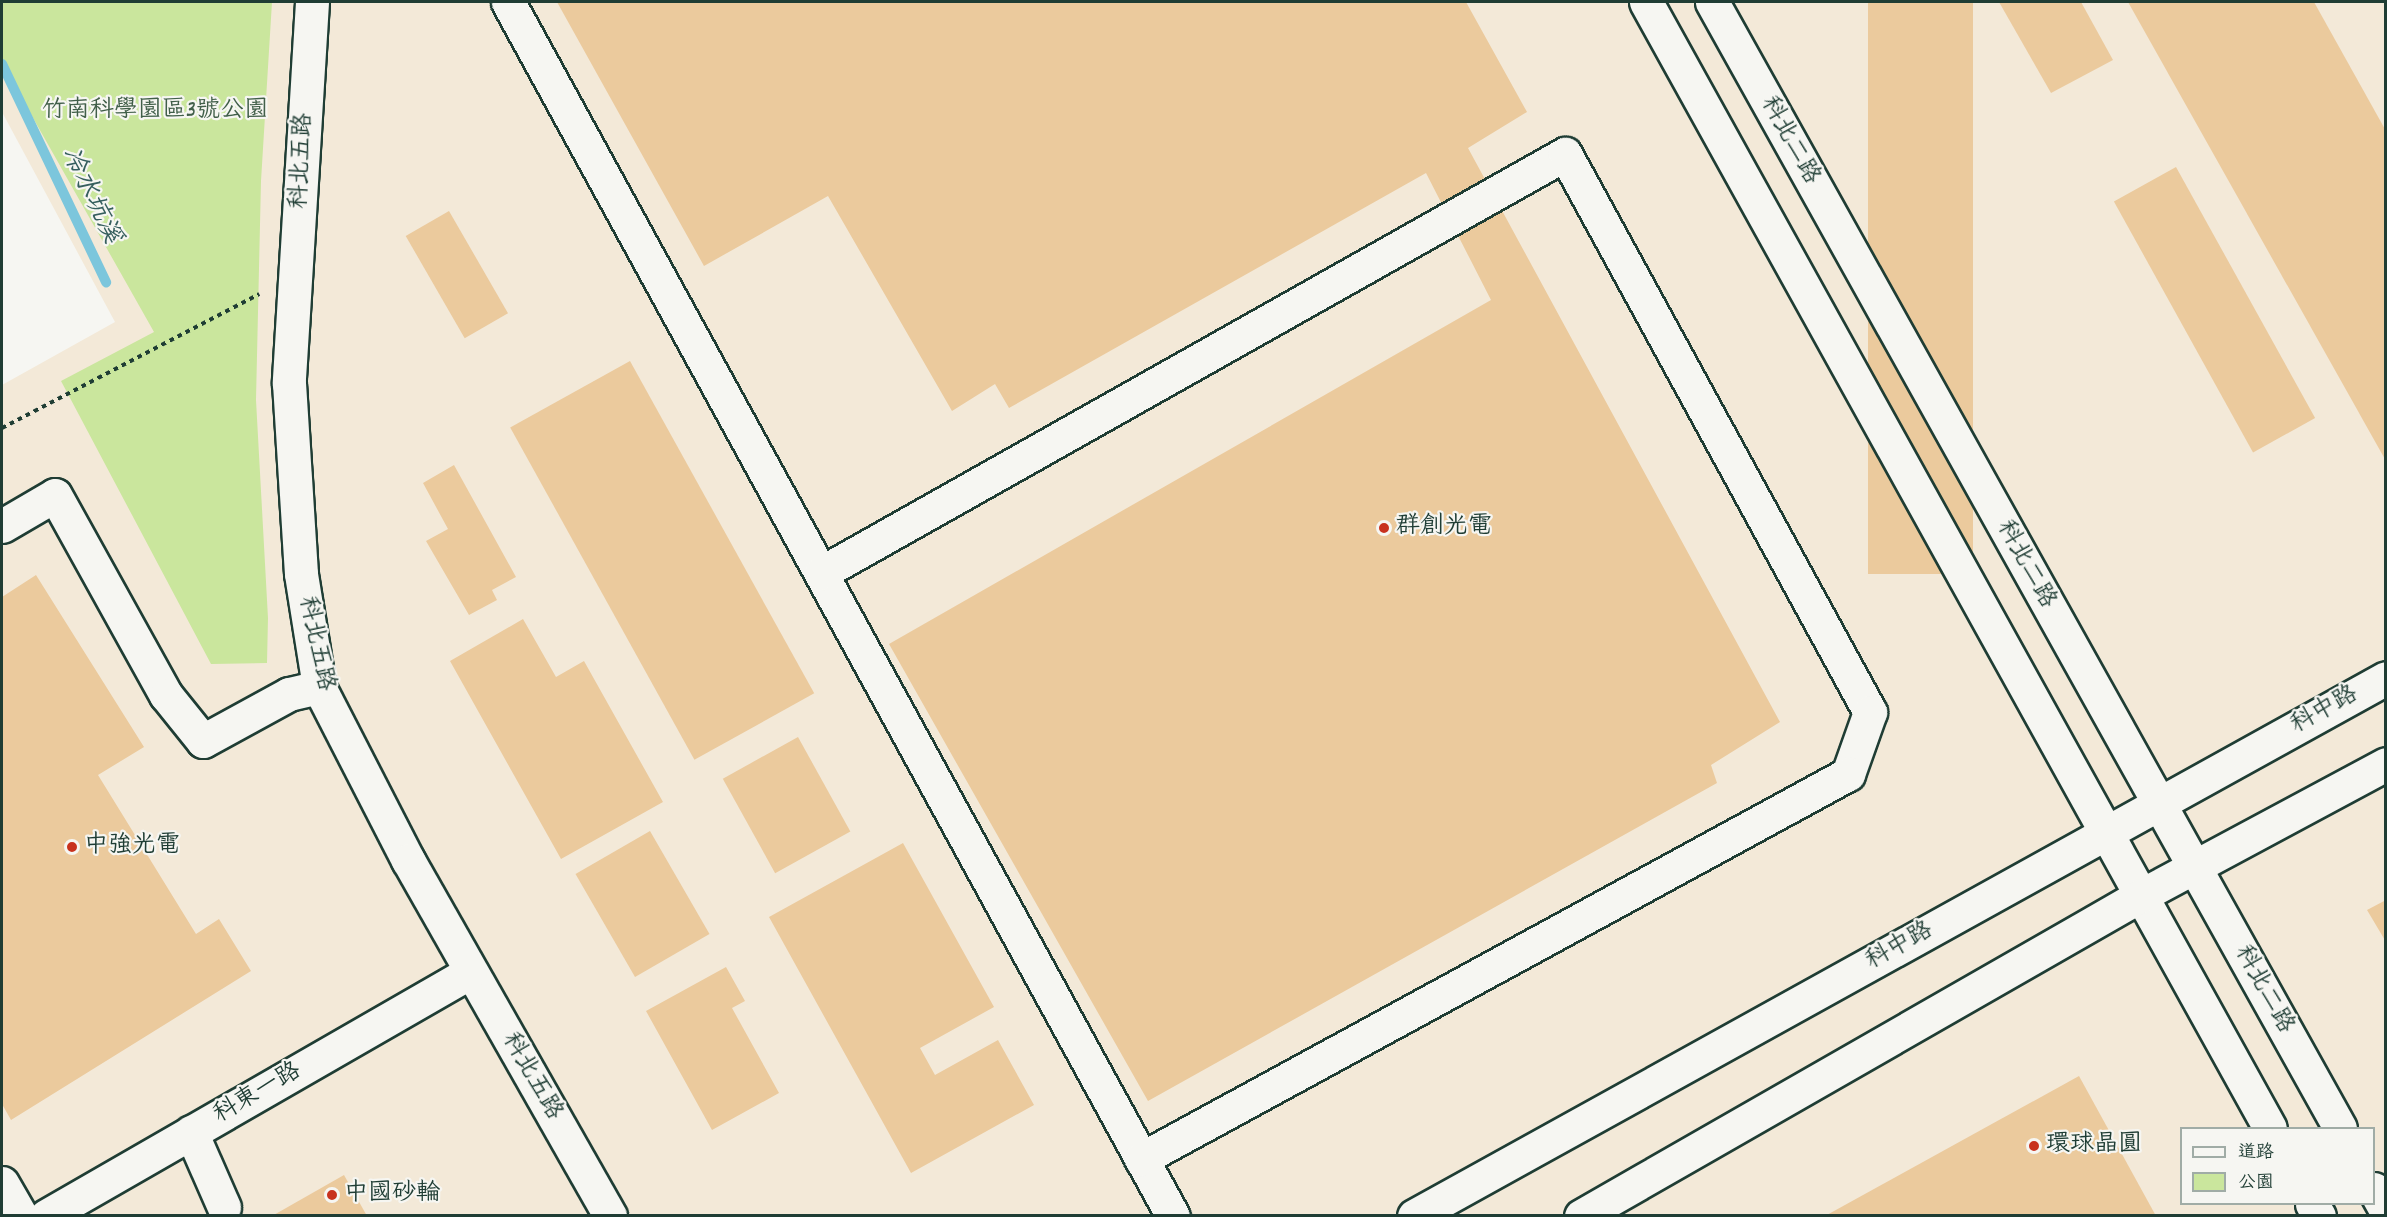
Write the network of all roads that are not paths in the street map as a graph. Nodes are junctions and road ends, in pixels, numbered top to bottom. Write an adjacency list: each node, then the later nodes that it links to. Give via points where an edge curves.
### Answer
1 (312, 2): 8 (street, 科北五路, via 289,383 300,562)
2 (508, 2): 6 (street)
3 (1646, 2): 11 (street)
4 (1712, 2): 10 (street, 科北二路)
5 (2, 526): 8 (street, via 55,495 166,695 202,741 289,694)
6 (821, 573): 18 (street); 18 (street, via 1565,154 1870,712 1848,774)
7 (2385, 678): 10 (street, 科中路)
8 (320, 687): 14 (street, 科北五路)
9 (2385, 764): 12 (street)
10 (2158, 804): 11 (street, 科中路); 12 (street, 科北二路)
11 (2107, 832): 13 (street); 27 (street, 科中路)
12 (2194, 866): 13 (street); 16 (street, 科北二路)
13 (2138, 897): 15 (street); 28 (street)
14 (470, 972): 17 (street, 科東一路); 25 (street, 科北五路)
15 (2269, 1127)
16 (2339, 1127)
17 (191, 1132): 21 (street); 24 (street, 科東一路)
18 (1142, 1158): 26 (street)
19 (2, 1183): 23 (street)
20 (2375, 1192): 22 (street)
21 (224, 1207)
22 (2385, 1210)
23 (21, 1215)
24 (46, 1215)
25 (610, 1215)
26 (1173, 1215)
27 (1414, 1215)
28 (1581, 1215)

